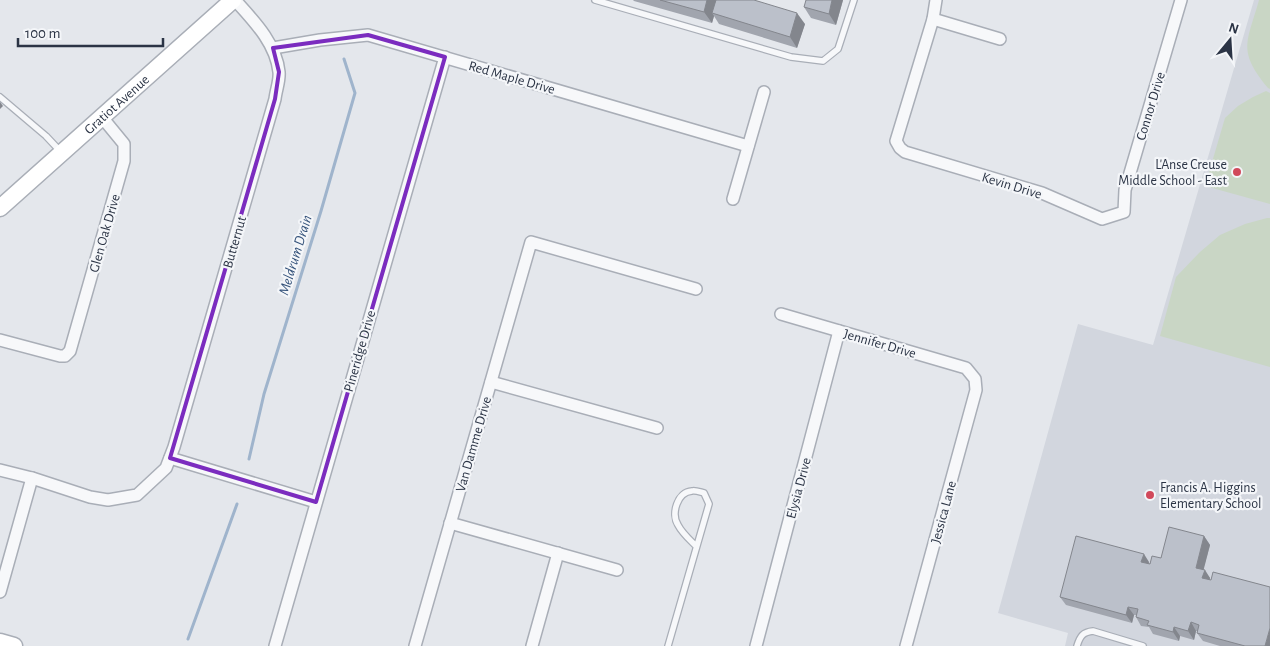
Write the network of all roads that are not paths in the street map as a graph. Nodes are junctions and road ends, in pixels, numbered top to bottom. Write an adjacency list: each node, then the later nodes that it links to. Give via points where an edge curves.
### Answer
1 (234, 0): 8 (street, Butternut); 12 (main road, Gratiot Avenue)
2 (595, 0): 3 (lane, via 791,57 823,61 838,49)
3 (854, 0)
4 (936, 0): 6 (street)
5 (1181, 0): 17 (street, Connor Drive, via 1125,190)
6 (933, 19): 7 (street); 17 (street, Kevin Drive, via 896,141 900,148 1042,193 1102,219)
7 (1000, 39)
8 (273, 48): 9 (street, Red Maple Drive, via 368,35); 25 (street, Butternut, via 279,72 275,98)
9 (444, 57): 13 (street, Red Maple Drive); 28 (street, Pineridge Drive)
10 (764, 92): 13 (street)
11 (0, 97): 14 (lane)
12 (101, 116): 14 (main road, Gratiot Avenue); 21 (street, Glen Oak Drive, via 124,144 124,161 70,351 60,356)
13 (748, 146): 15 (street)
14 (61, 152): 16 (main road, Gratiot Avenue)
15 (733, 200)
16 (0, 207)
17 (1124, 212)
18 (696, 289): 23 (street, Van Damme Drive, via 531,242)
19 (781, 314): 20 (street, Jennifer Drive)
20 (840, 331): 22 (street, Jennifer Drive, via 966,368); 40 (street, Elysia Drive)
21 (0, 340)
22 (975, 379): 41 (street, Jessica Lane, via 976,390)
23 (491, 382): 24 (street); 29 (street, Van Damme Drive)
24 (656, 428)
25 (170, 458): 27 (street, Butternut, via 166,468 137,495 108,500); 28 (street)
26 (0, 470): 27 (street, Butternut)
27 (32, 478): 33 (street)
28 (316, 502): 36 (street, Pineridge Drive)
29 (450, 523): 31 (street); 37 (street, Van Damme Drive)
30 (696, 546): 30 (lane, via 708,504 704,493 692,491 683,494 674,515 678,526); 39 (lane)
31 (558, 554): 32 (street); 38 (street)
32 (617, 570)
33 (0, 592)
34 (0, 642): 35 (main road)
35 (14, 646)
36 (275, 646)
37 (414, 646)
38 (532, 646)
39 (668, 646)
40 (756, 646)
41 (906, 646)
42 (1077, 646): 43 (lane, via 1082,634 1094,631)
43 (1143, 646)

